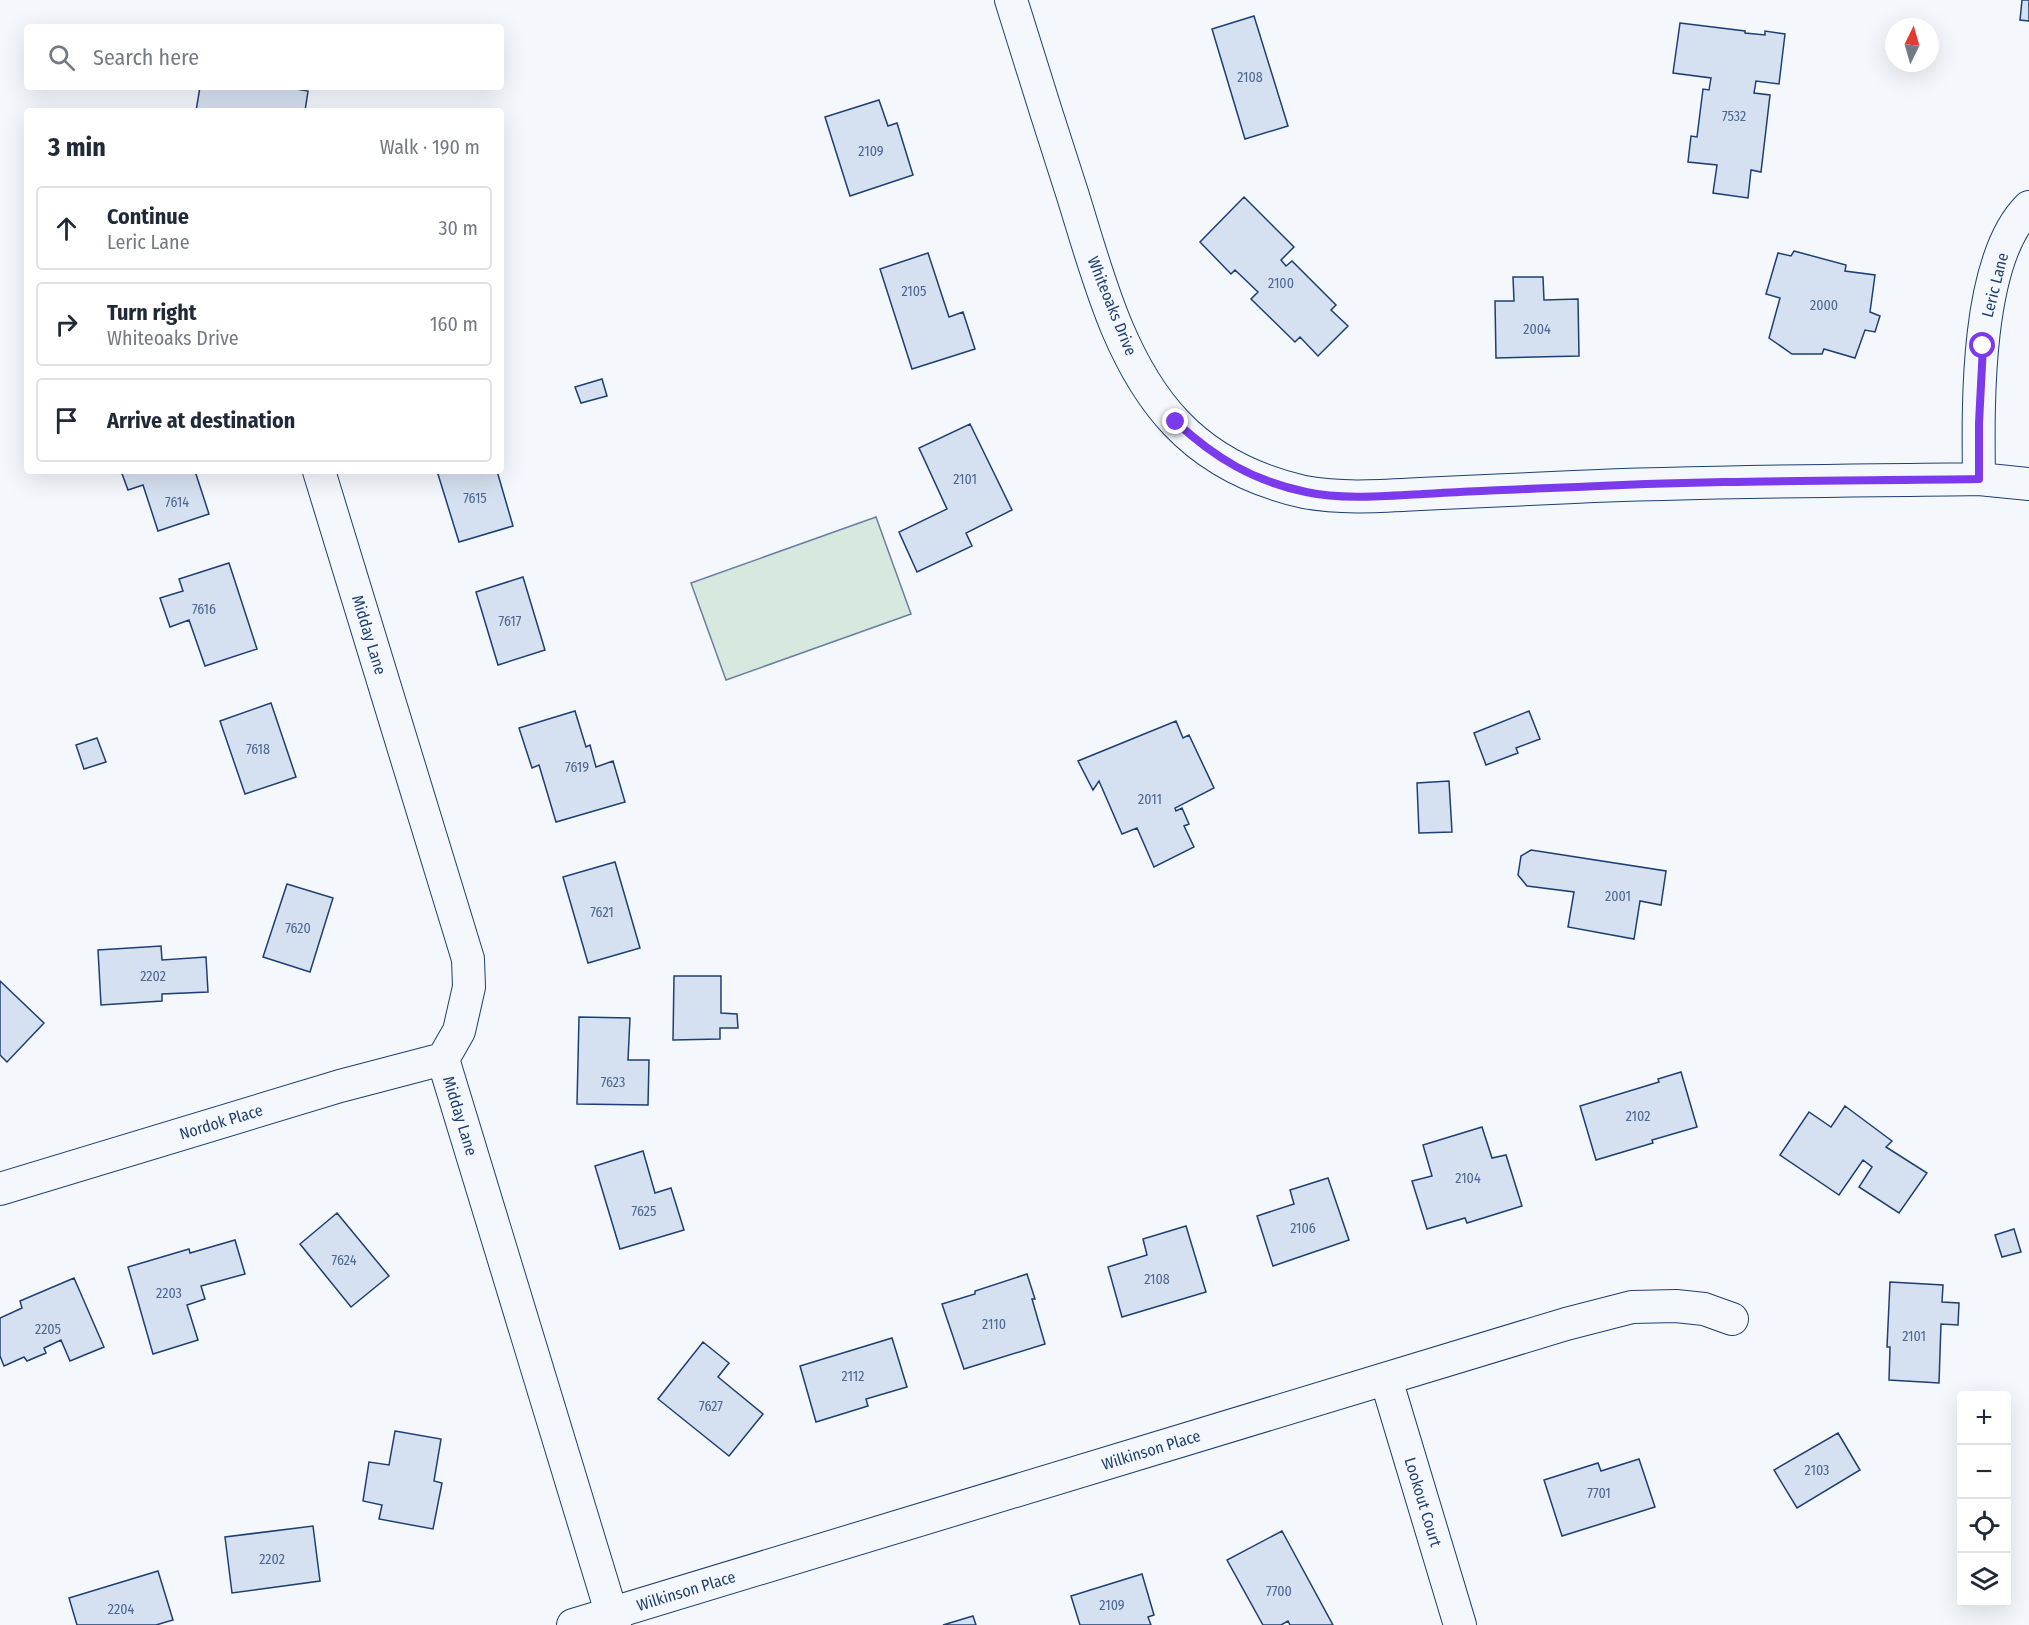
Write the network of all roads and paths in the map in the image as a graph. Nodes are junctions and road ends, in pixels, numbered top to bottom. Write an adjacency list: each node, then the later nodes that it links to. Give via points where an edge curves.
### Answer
1 (1011, 0): 4 (street, Whiteoaks Drive, via 1100,284 1120,335 1158,401 1176,422 1198,443 1249,474 1308,493 1367,496 1627,484)
2 (2029, 207): 4 (street, Leric Lane, via 2019,216 2005,244 1989,294 1983,346)
3 (320, 474): 6 (street, Midday Lane, via 468,959 469,987 459,1031)
4 (1979, 479): 5 (street, Whiteoaks Drive)
5 (2029, 484)
6 (443, 1059): 7 (street, Nordok Place, via 340,1086); 10 (street, Midday Lane)
7 (0, 1189)
8 (1732, 1319): 9 (street, Wilkinson Place, via 1704,1309 1632,1307)
9 (1386, 1379): 10 (street, Wilkinson Place); 12 (street, Lookout Court)
10 (613, 1619): 11 (street, Wilkinson Place)
11 (573, 1625)
12 (1461, 1625)

